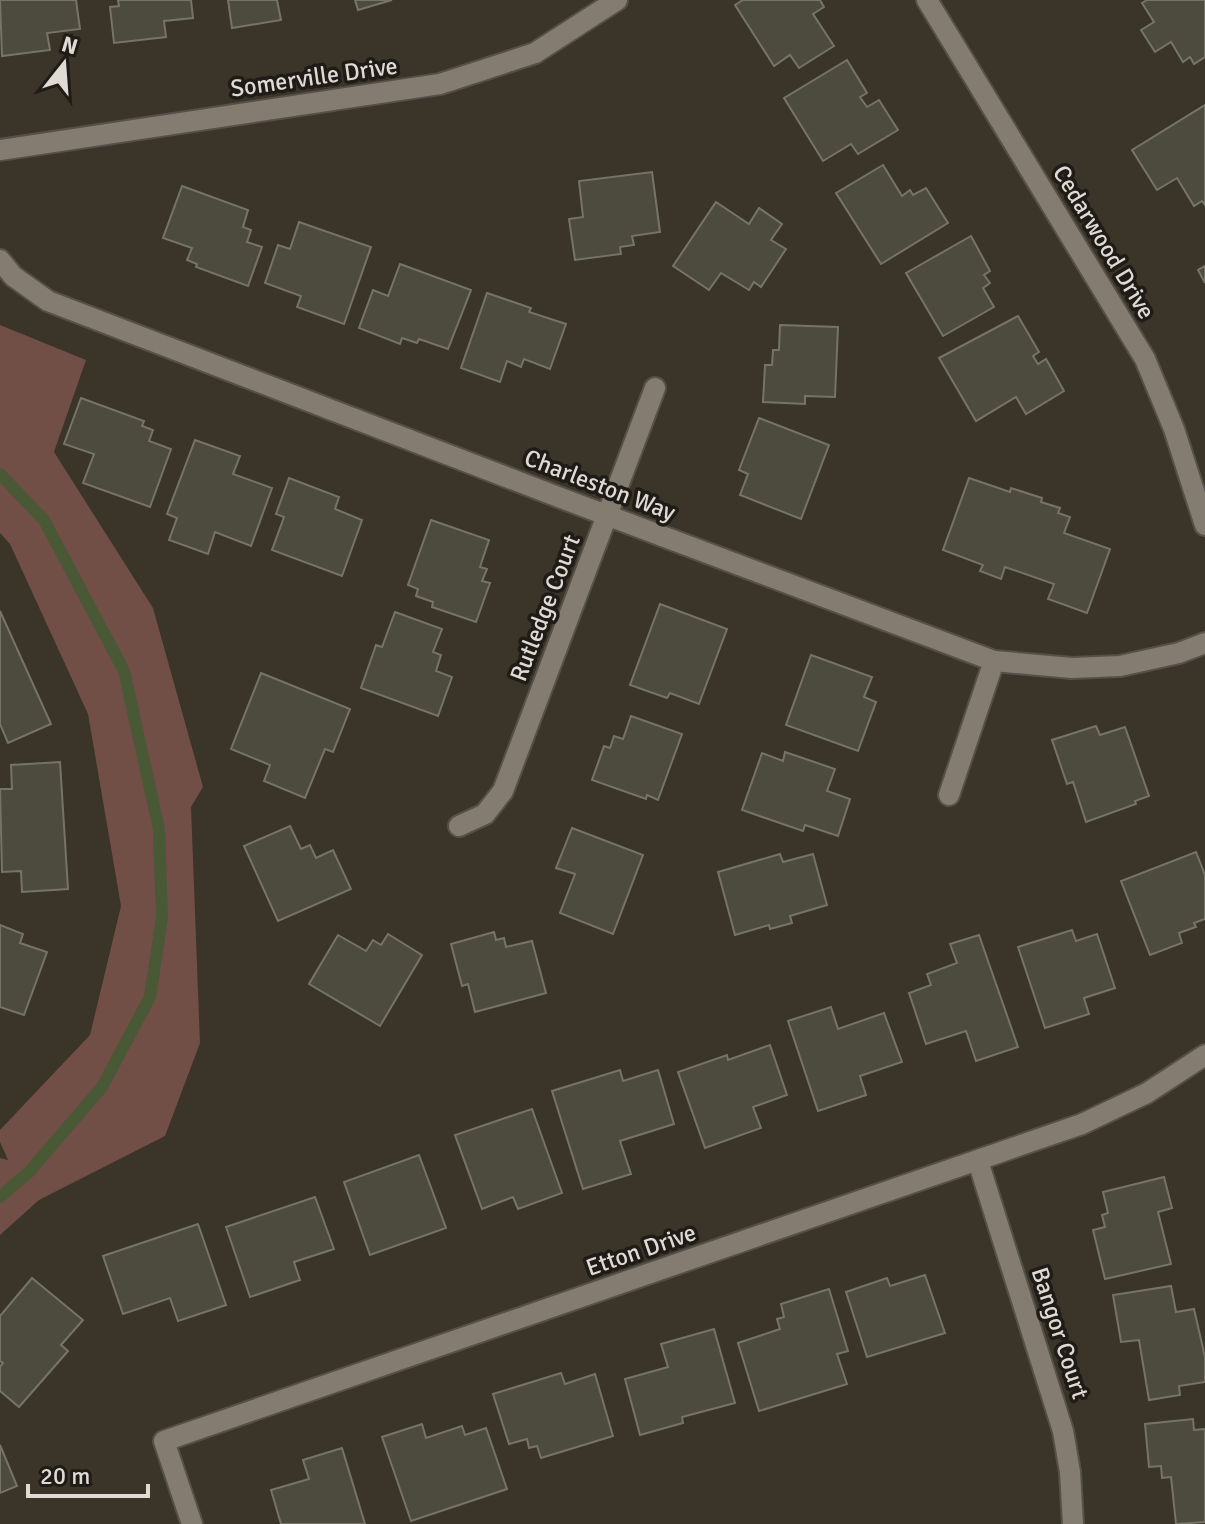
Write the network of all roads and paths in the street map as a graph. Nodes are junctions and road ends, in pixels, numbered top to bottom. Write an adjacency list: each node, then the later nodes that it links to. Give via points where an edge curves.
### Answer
1 (617, 0): 3 (street, Somerville Drive, via 535,53 440,84)
2 (927, 0): 7 (street, Cedarwood Drive, via 1145,359)
3 (0, 150)
4 (0, 260): 6 (street, Charleston Way, via 48,301)
5 (655, 388): 6 (street, Rutledge Court)
6 (608, 516): 9 (street, Charleston Way); 11 (street, Rutledge Court, via 503,791 485,814)
7 (1205, 525)
8 (1205, 643): 9 (street, Charleston Way, via 1120,666)
9 (994, 661): 10 (street)
10 (949, 795)
11 (459, 826)
12 (1205, 1055): 13 (street, Etton Drive, via 1147,1093 1082,1124)
13 (978, 1161): 14 (street, Etton Drive, via 164,1441); 15 (street, Bangor Court, via 1063,1431)
14 (192, 1524)
15 (1073, 1524)

